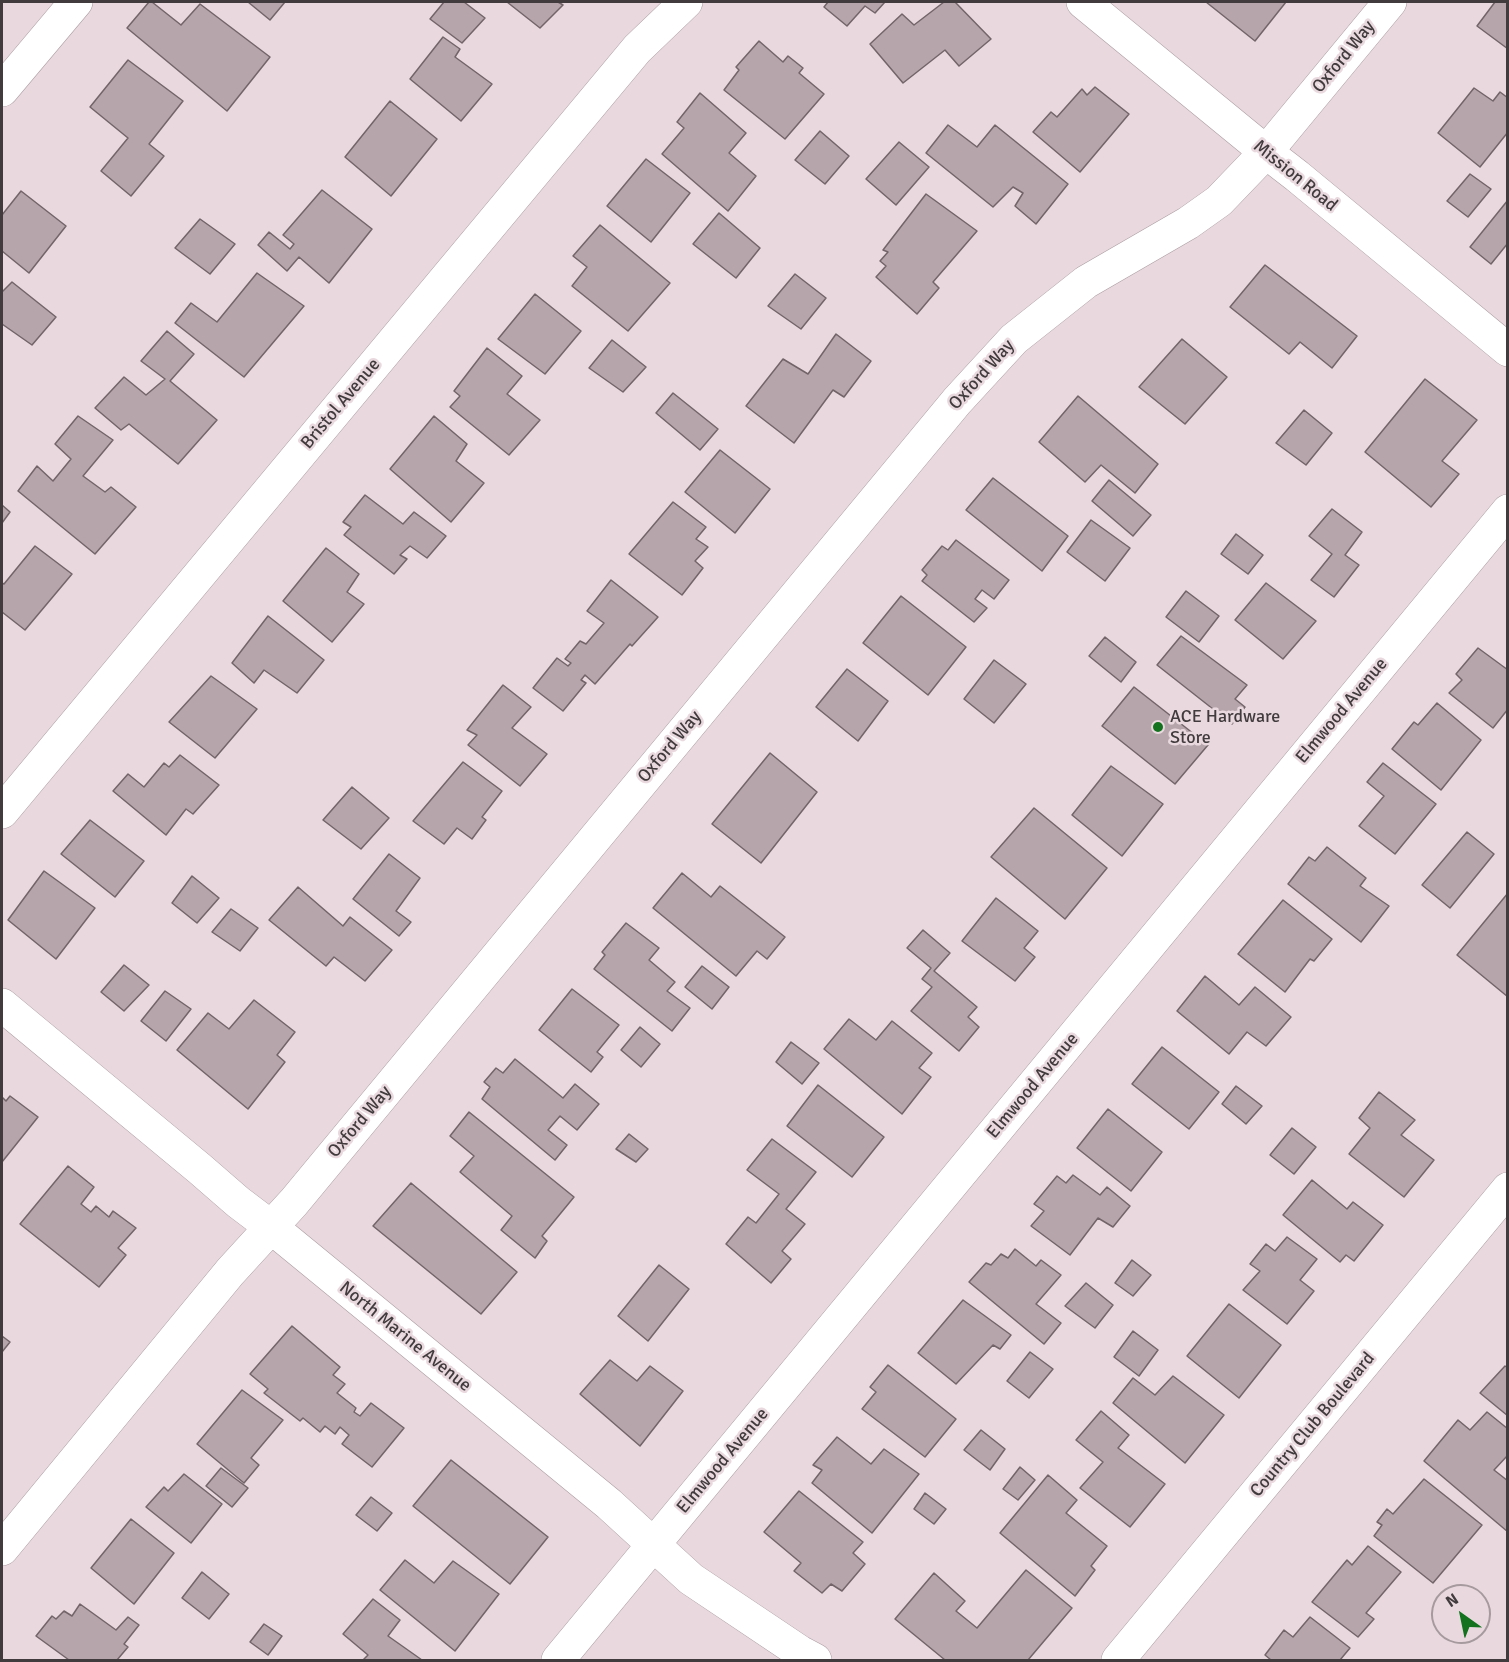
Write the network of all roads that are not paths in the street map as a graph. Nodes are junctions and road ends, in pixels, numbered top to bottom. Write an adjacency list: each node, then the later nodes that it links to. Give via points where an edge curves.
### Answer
1 (76, 2): 5 (street)
2 (686, 2): 9 (street, Bristol Avenue, via 637,49)
3 (1083, 2): 6 (street, Mission Road)
4 (1390, 2): 6 (street, Oxford Way)
5 (2, 90)
6 (1266, 152): 7 (street, Mission Road); 12 (street, Oxford Way, via 1219,201 1188,224 1086,282 1014,339 957,401)
7 (1508, 350)
8 (1508, 511): 13 (street, Elmwood Avenue)
9 (2, 812)
10 (2, 1005): 12 (street, North Marine Avenue)
11 (1508, 1189): 17 (street, Country Club Boulevard)
12 (271, 1227): 13 (street, North Marine Avenue); 14 (street, Oxford Way)
13 (654, 1545): 15 (street, Elmwood Avenue); 16 (street, North Marine Avenue, via 691,1579)
14 (2, 1549)
15 (558, 1660)
16 (816, 1660)
17 (1118, 1660)

